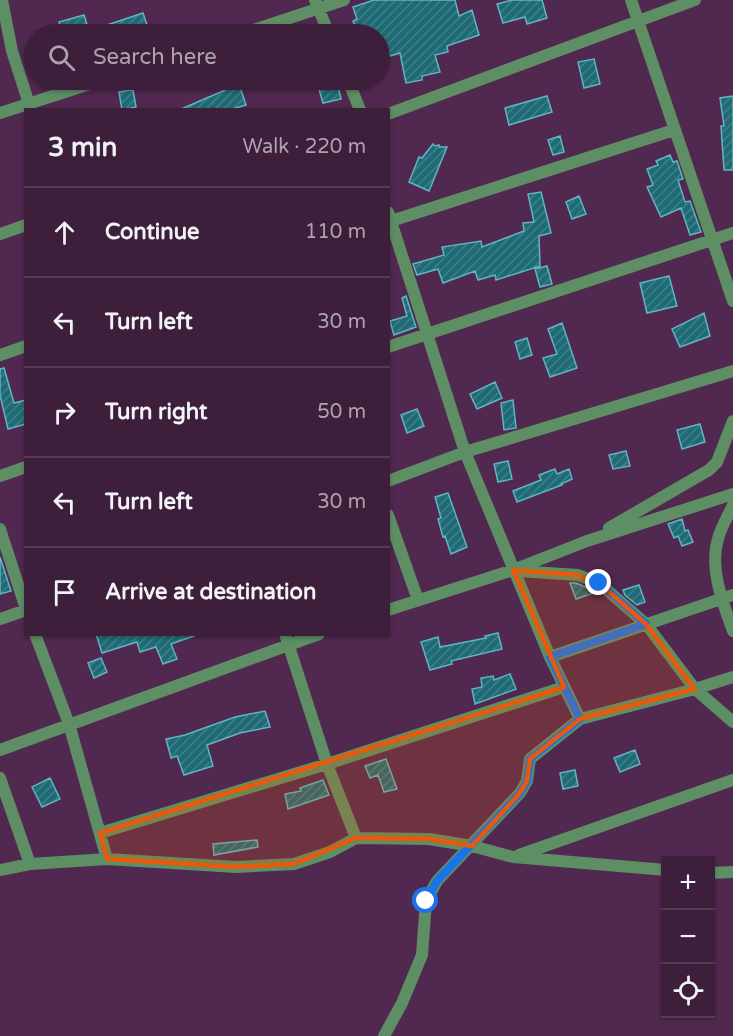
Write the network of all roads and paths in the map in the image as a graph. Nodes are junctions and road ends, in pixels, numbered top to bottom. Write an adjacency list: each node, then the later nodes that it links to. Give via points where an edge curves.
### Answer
1 (2, 0): 9 (street)
2 (344, 0): 5 (street)
3 (631, 0): 6 (street)
4 (695, 0): 6 (street)
5 (317, 5): 7 (street); 8 (street)
6 (637, 22): 16 (street); 17 (street)
7 (267, 24)
8 (325, 24)
9 (24, 88)
10 (25, 90): 13 (street)
11 (74, 90): 13 (street)
12 (352, 90): 14 (street)
13 (30, 106): 15 (street)
14 (359, 108)
15 (0, 113)
16 (390, 113)
17 (674, 130): 18 (street); 23 (street)
18 (390, 218)
19 (390, 221): 25 (street)
20 (24, 226): 22 (street)
21 (733, 233): 23 (street)
22 (0, 234)
23 (713, 240): 24 (street); 25 (street)
24 (733, 301)
25 (428, 334): 26 (street); 31 (street)
26 (390, 346)
27 (24, 347): 28 (street)
28 (0, 355)
29 (733, 371): 31 (street)
30 (733, 421): 39 (street, via 717,462 709,470)
31 (465, 452): 34 (street); 40 (street)
32 (24, 468): 33 (street)
33 (0, 476)
34 (390, 480)
35 (733, 494): 39 (street)
36 (733, 504): 41 (street, via 714,560)
37 (390, 521): 42 (street)
38 (0, 529): 43 (street)
39 (587, 541): 40 (street)
40 (513, 570): 42 (street); 47 (street, via 578,575 599,583); 52 (street)
41 (727, 597): 47 (street); 48 (street)
42 (418, 600): 44 (street)
43 (24, 604)
44 (390, 609)
45 (24, 611): 46 (street)
46 (0, 619)
47 (646, 624): 52 (street); 55 (street)
48 (733, 631)
49 (36, 636): 58 (street)
50 (308, 636): 51 (street)
51 (287, 640): 58 (street); 60 (street)
52 (550, 657): 54 (street)
53 (733, 678): 55 (street)
54 (564, 687): 56 (street); 60 (street)
55 (695, 689): 56 (street); 57 (street)
56 (580, 719): 65 (street, via 530,759 527,781 520,793)
57 (733, 722)
58 (69, 724): 59 (street); 63 (street)
59 (0, 750)
60 (327, 764): 63 (street); 64 (street)
61 (0, 778): 68 (street)
62 (733, 780): 66 (street)
63 (100, 833): 67 (street)
64 (356, 838): 65 (street, via 429,838); 67 (street, via 294,864 236,867)
65 (472, 846): 66 (street); 73 (street, via 437,881 426,901 422,955)
66 (513, 857): 70 (street)
67 (107, 859): 68 (street)
68 (30, 864): 69 (street)
69 (0, 870)
70 (661, 870)
71 (733, 872): 72 (street)
72 (715, 873)
73 (384, 1036)

